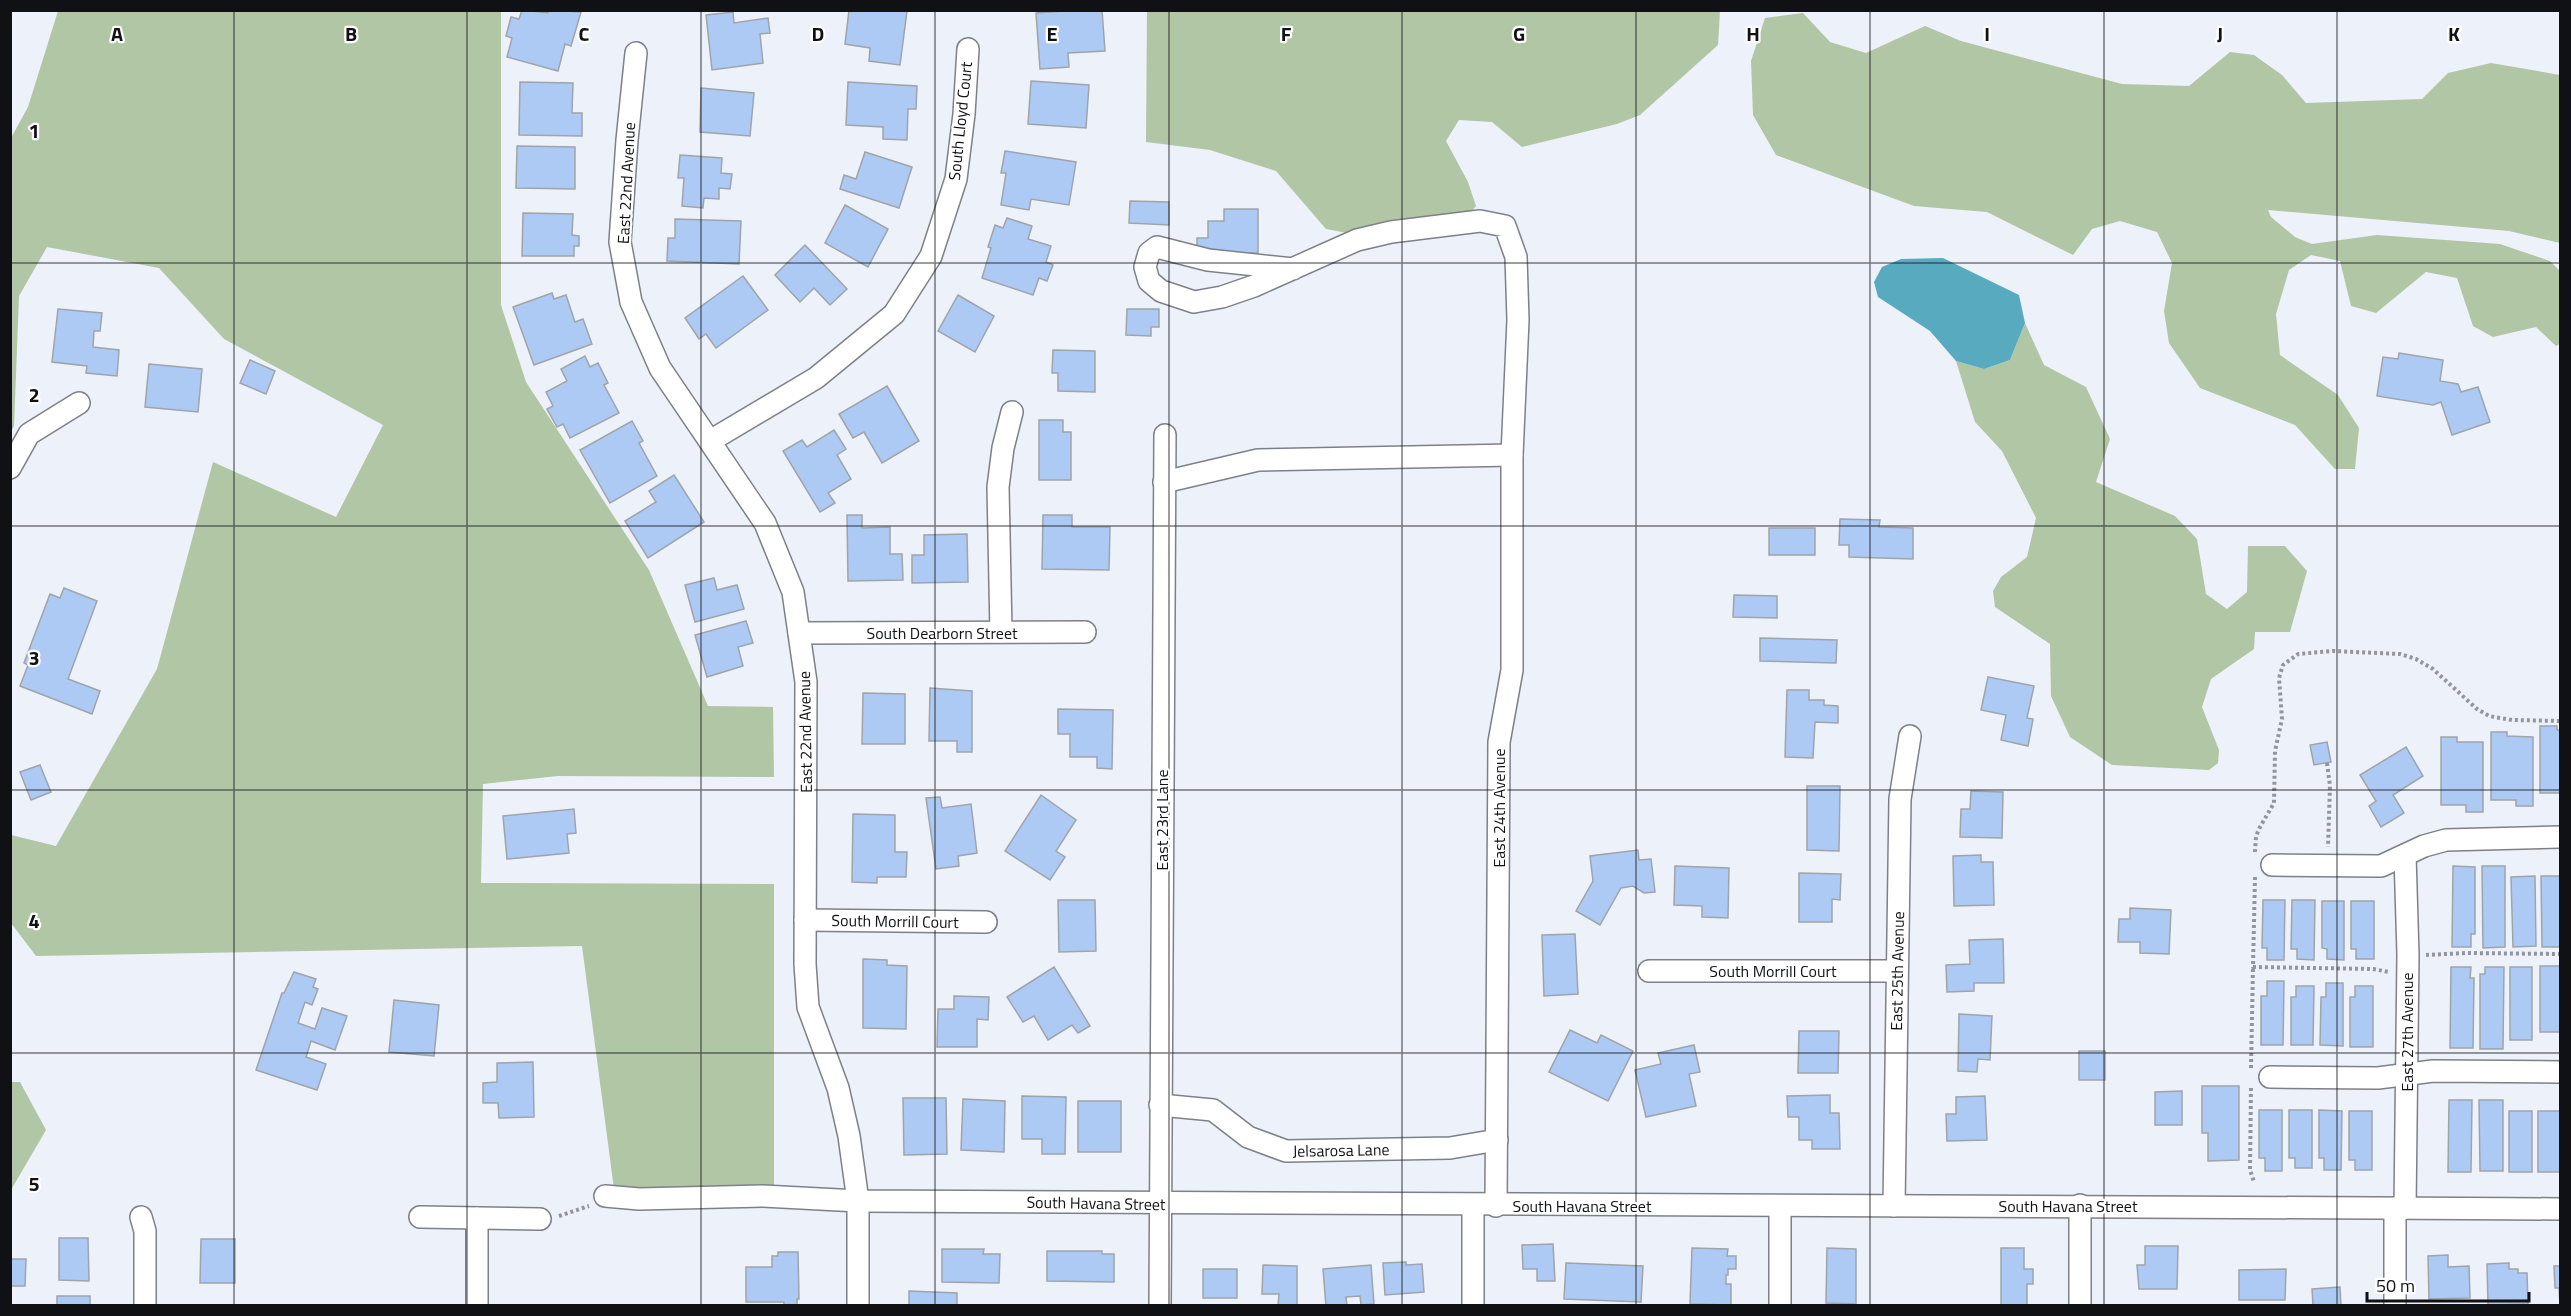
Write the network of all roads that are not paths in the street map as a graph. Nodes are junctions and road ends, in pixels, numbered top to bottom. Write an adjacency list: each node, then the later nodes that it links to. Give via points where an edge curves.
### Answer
1 (968, 49): 7 (street, South Lloyd Court, via 956,178 931,256 894,314 816,378)
2 (636, 53): 7 (street, East 22nd Avenue, via 620,242 631,302 660,368)
3 (1293, 269): 3 (street, via 1222,297 1194,302 1161,291 1149,281 1145,267 1149,253 1157,247 1208,260); 8 (street, East 24th Avenue, via 1357,240 1391,232 1480,220 1504,226 1516,257 1518,320)
4 (79, 403): 9 (street, via 29,434)
5 (1012, 412): 11 (street, via 998,487)
6 (1165, 435): 10 (street, East 23rd Lane)
7 (710, 441): 13 (street, East 22nd Avenue, via 765,523 793,592)
8 (1512, 455): 10 (street, via 1258,460); 26 (street, East 24th Avenue, via 1512,670 1499,742)
9 (10, 468)
10 (1164, 482): 25 (street, East 23rd Lane)
11 (1000, 632): 12 (street, South Dearborn Street); 13 (street, South Dearborn Street)
12 (1086, 632)
13 (799, 633): 18 (street, East 22nd Avenue, via 806,682)
14 (1910, 736): 21 (street, East 25th Avenue, via 1900,799)
15 (2560, 837): 16 (street, via 2446,840)
16 (2405, 855): 17 (street, via 2381,866); 23 (street, East 27th Avenue)
17 (2264, 861)
18 (805, 920): 19 (street, South Morrill Court); 28 (street, East 22nd Avenue, via 808,1006 838,1088)
19 (986, 922)
20 (1649, 971): 21 (street, South Morrill Court)
21 (1897, 971): 34 (street, East 25th Avenue)
22 (2560, 1072): 23 (street, via 2433,1071)
23 (2407, 1075): 24 (street); 35 (street, East 27th Avenue)
24 (2270, 1077)
25 (1160, 1105): 26 (street, Jelsarosa Lane, via 1214,1110 1248,1137 1286,1151 1450,1148); 29 (street, East 23rd Lane)
26 (1497, 1140): 32 (street, East 24th Avenue)
27 (605, 1196): 28 (street, South Havana Street, via 763,1196)
28 (858, 1201): 29 (street, South Havana Street); 43 (street, East 22nd Avenue)
29 (1159, 1204): 31 (street, South Havana Street); 44 (street, East 23rd Lane)
30 (2080, 1205): 34 (street, South Havana Street); 35 (street, South Havana Street); 47 (street)
31 (1473, 1206): 32 (street, South Havana Street); 45 (street)
32 (1496, 1206): 33 (street, South Havana Street)
33 (1780, 1206): 34 (street, South Havana Street); 46 (street)
34 (1894, 1206)
35 (2400, 1208): 36 (street, South Havana Street); 48 (street, East 27th Avenue)
36 (2560, 1209)
37 (141, 1217): 41 (street, via 146,1231)
38 (420, 1217): 39 (street)
39 (477, 1218): 40 (street); 42 (street)
40 (540, 1219)
41 (145, 1305)
42 (477, 1305)
43 (858, 1305)
44 (1160, 1305)
45 (1473, 1305)
46 (1780, 1305)
47 (2080, 1305)
48 (2395, 1305)

